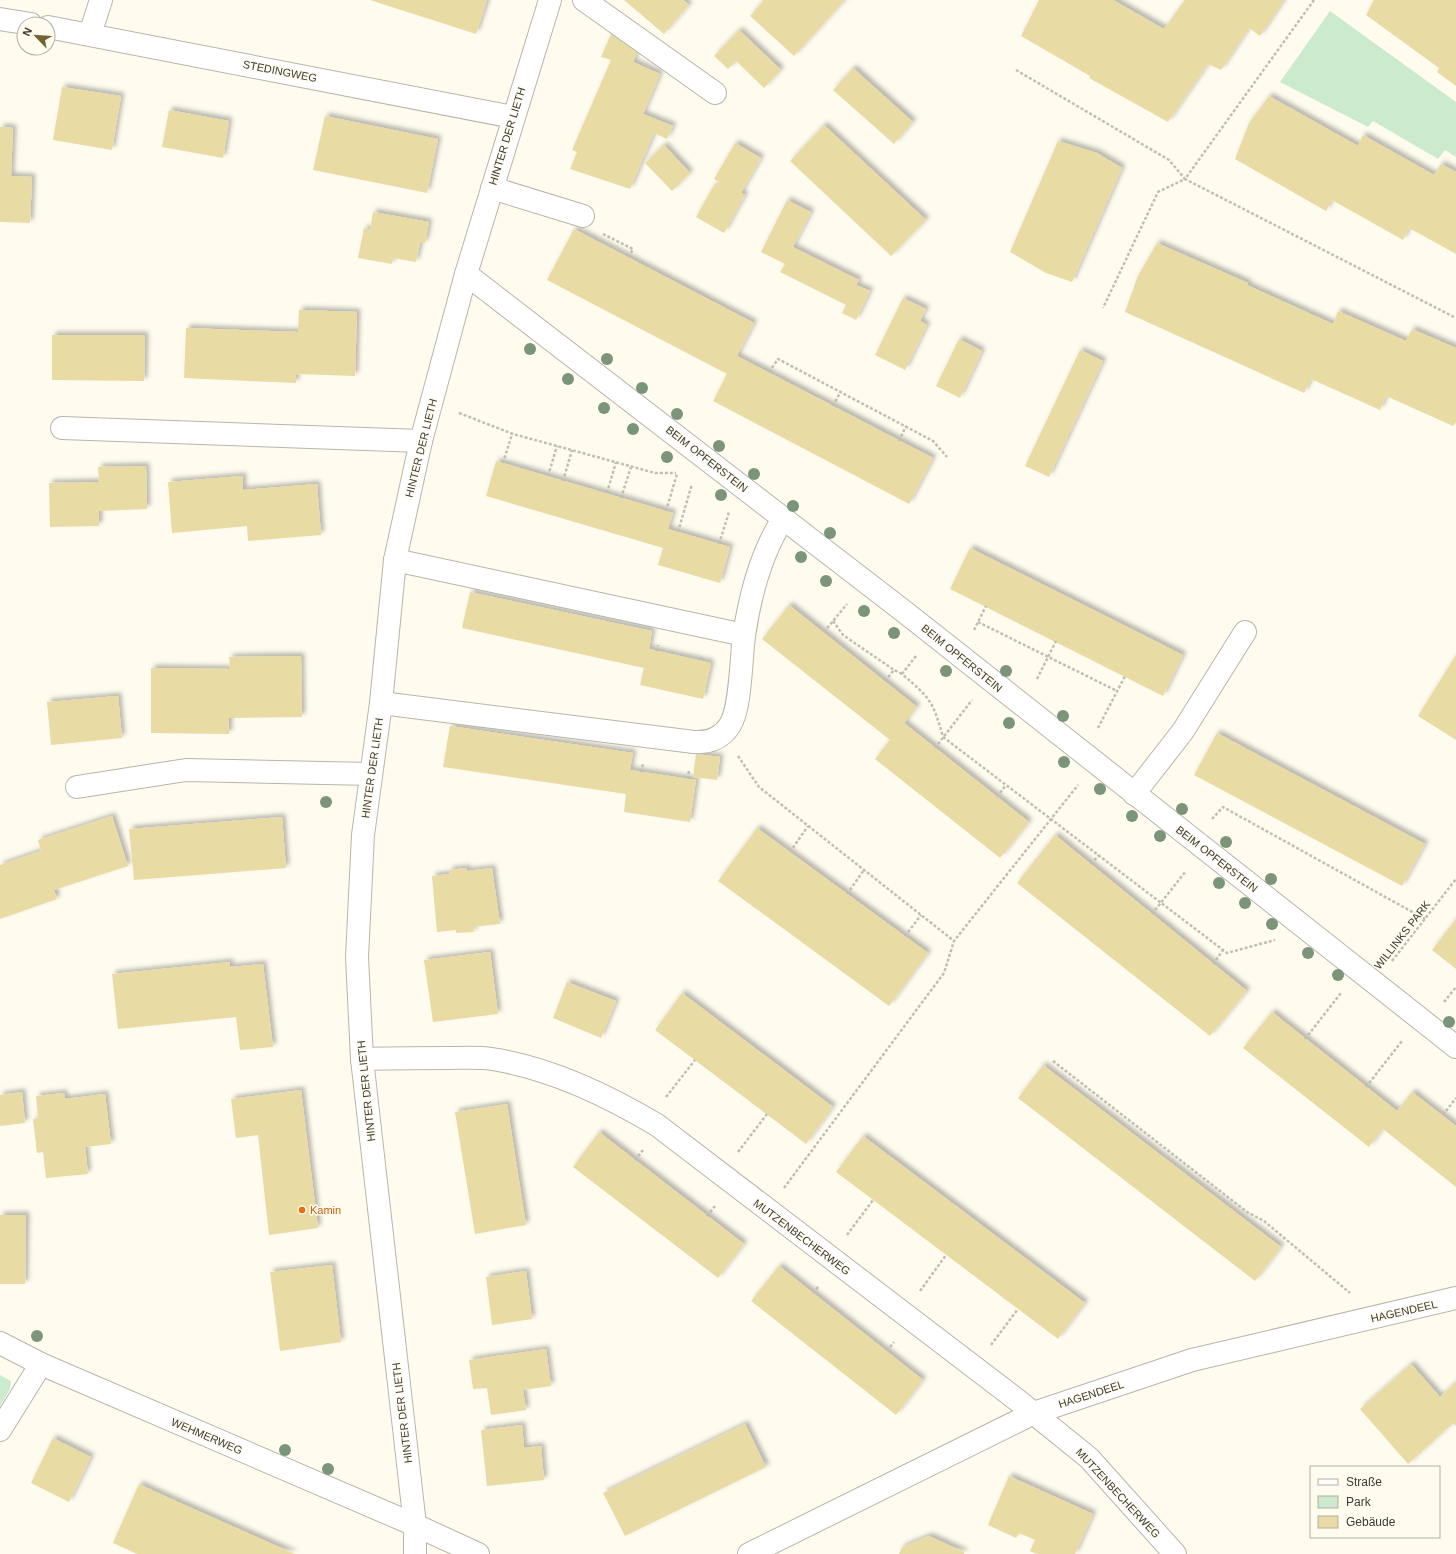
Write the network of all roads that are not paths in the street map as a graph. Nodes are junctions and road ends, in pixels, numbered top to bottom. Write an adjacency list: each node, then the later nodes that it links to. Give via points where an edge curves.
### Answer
1 (101, 0): 7 (street)
2 (550, 0): 9 (street, HINTER DER LIETH)
3 (584, 0): 8 (street)
4 (0, 19): 5 (street)
5 (16, 22)
6 (56, 28): 7 (street, STEDINGWEG)
7 (90, 34): 9 (street, STEDINGWEG)
8 (715, 93)
9 (513, 117): 10 (street, HINTER DER LIETH)
10 (492, 188): 11 (street); 12 (street, HINTER DER LIETH)
11 (584, 216)
12 (466, 274): 14 (street, HINTER DER LIETH); 15 (street, BEIM OPFERSTEIN)
13 (62, 428): 14 (street)
14 (421, 441): 16 (street, HINTER DER LIETH)
15 (783, 519): 18 (street, via 763,557); 22 (street, BEIM OPFERSTEIN)
16 (395, 560): 18 (street); 19 (street, HINTER DER LIETH)
17 (1245, 632): 22 (street, via 1183,731)
18 (744, 635): 19 (street, via 736,712 723,734 711,741 694,742)
19 (381, 703): 20 (street, HINTER DER LIETH)
20 (371, 774): 21 (street, via 186,770); 24 (street, HINTER DER LIETH, via 363,835 357,956)
21 (77, 787)
22 (1134, 794): 23 (street, BEIM OPFERSTEIN)
23 (1456, 1047)
24 (362, 1059): 28 (street, MUTZENBECHERWEG, via 492,1059 534,1069 579,1085 649,1120); 30 (street, HINTER DER LIETH)
25 (1456, 1298): 28 (street, HAGENDEEL, via 1192,1360)
26 (0, 1343): 27 (street, WEHMERWEG)
27 (41, 1364): 29 (street); 30 (street, WEHMERWEG)
28 (1034, 1413): 33 (street, HAGENDEEL); 34 (street, MUTZENBECHERWEG, via 1089,1458)
29 (0, 1430)
30 (415, 1525): 31 (street, HINTER DER LIETH); 32 (street)
31 (415, 1554)
32 (478, 1554)
33 (749, 1554)
34 (1175, 1554)

